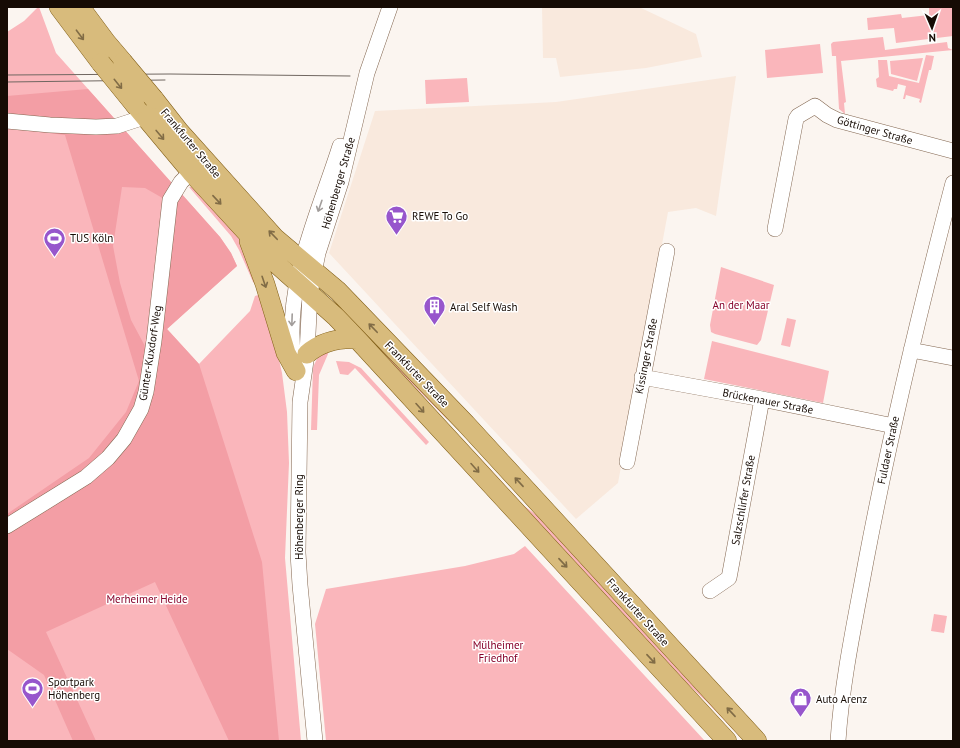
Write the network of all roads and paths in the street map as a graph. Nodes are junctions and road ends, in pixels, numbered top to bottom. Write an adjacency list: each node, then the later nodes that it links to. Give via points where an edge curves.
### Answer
1 (59, 7): 5 (main road, Frankfurter Straße, one-way to 5, bridge)
2 (80, 7): 4 (main road, Frankfurter Straße, bridge)
3 (390, 7): 13 (street, Höhenberger Straße, via 367,73 356,93)
4 (159, 105): 5 (street); 13 (main road, Frankfurter Straße, one-way to 4, via 267,230 208,165)
5 (140, 111): 6 (street, via 117,126 50,125); 8 (main road, Frankfurter Straße, one-way to 8)
6 (7, 121)
7 (953, 151): 10 (street, Göttinger Straße, via 837,120 815,106 796,119)
8 (191, 172): 11 (main road, Frankfurter Straße, one-way to 11); 27 (street, Günter-Kuxdorf-Weg, via 170,200 154,341 141,409 124,439 108,458 86,477)
9 (953, 184): 16 (street, Fuldaer Straße)
10 (775, 230)
11 (246, 232): 14 (main road, Frankfurter Straße, via 277,265); 19 (main road, one-way to 19, via 286,353)
12 (667, 251): 20 (street, Kissinger Straße)
13 (308, 266): 14 (street, Höhenberger Straße); 23 (main road, Frankfurter Straße, one-way to 13, via 338,291)
14 (303, 287): 15 (main road, Frankfurter Straße); 17 (street, Höhenberger Ring); 19 (street, one-way to 19, via 293,306)
15 (356, 339): 17 (main road, via 328,342); 25 (main road, Frankfurter Straße, one-way to 25)
16 (911, 350): 18 (street); 24 (street, Fuldaer Straße)
17 (307, 354): 22 (street, Höhenberger Ring)
18 (953, 358)
19 (296, 371): 22 (street)
20 (642, 377): 21 (street, Brückenauer Straße); 26 (street, Kissinger Straße)
21 (762, 399): 24 (street, Brückenauer Straße); 28 (street, Salzschlirfer Straße, via 729,578)
22 (300, 402): 30 (street, Höhenberger Ring, via 298,553)
23 (466, 424): 25 (main road); 32 (main road, Frankfurter Straße, one-way to 23)
24 (894, 426): 29 (street, Fuldaer Straße, via 867,556)
25 (448, 439): 31 (main road, Frankfurter Straße, one-way to 31)
26 (626, 462)
27 (7, 526)
28 (710, 591)
29 (839, 720): 33 (street, Fuldaer Straße); 34 (street, Fuldaer Straße)
30 (315, 741)
31 (727, 741)
32 (757, 741)
33 (829, 741)
34 (838, 741)

